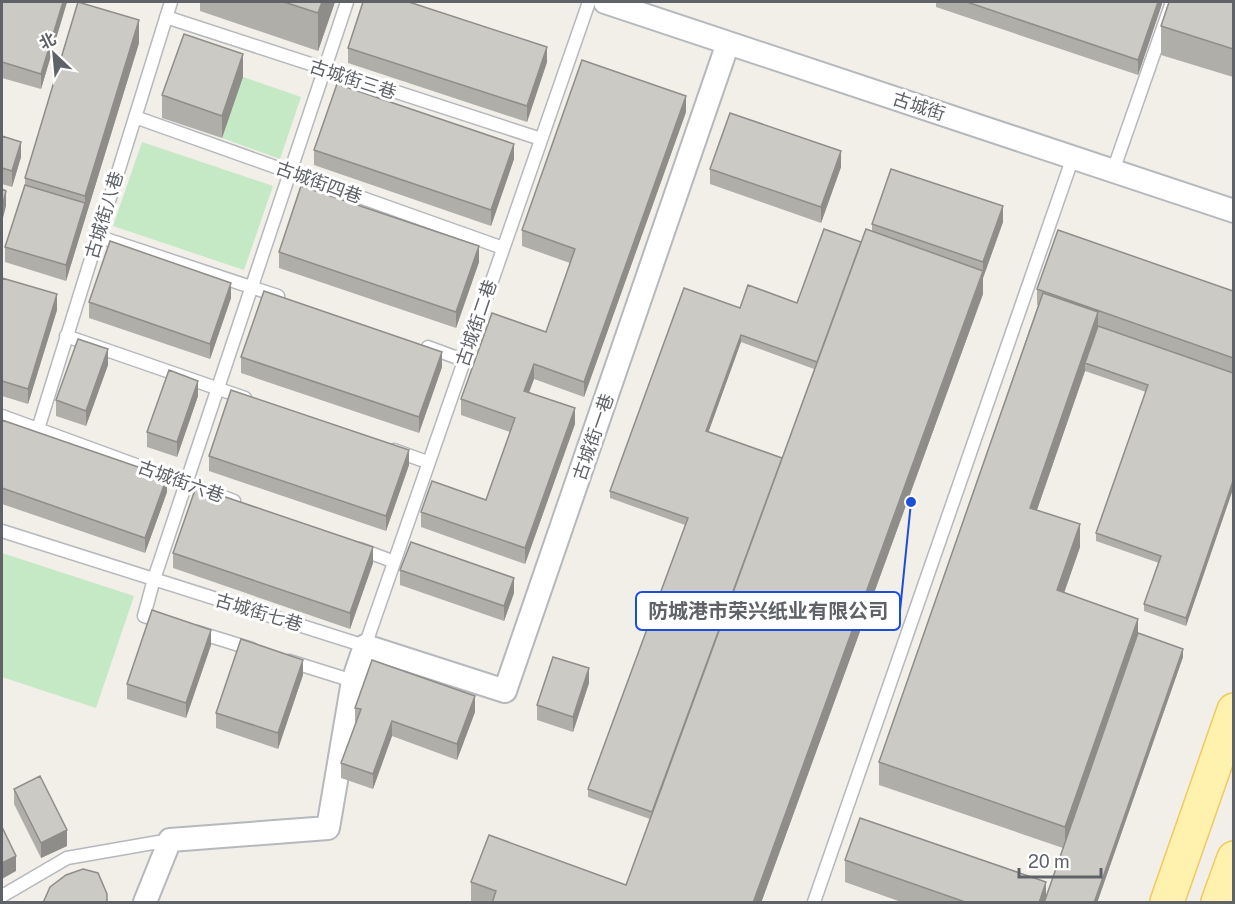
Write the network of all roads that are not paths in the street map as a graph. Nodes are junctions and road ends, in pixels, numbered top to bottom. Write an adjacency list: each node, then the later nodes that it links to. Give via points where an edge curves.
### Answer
1 (171, 2): 6 (lane, 古城街八巷)
2 (347, 2): 8 (lane)
3 (589, 2): 10 (lane, 古城街二巷)
4 (605, 2): 7 (street, 古城街)
5 (1173, 2): 13 (lane)
6 (166, 17): 8 (lane, 古城街三巷); 9 (lane, 古城街八巷)
7 (728, 43): 11 (street, 古城街); 34 (street, 古城街一巷, via 505,691)
8 (324, 70): 10 (lane, 古城街三巷); 12 (lane)
9 (135, 117): 12 (lane, 古城街四巷); 15 (lane, 古城街八巷)
10 (541, 139): 16 (lane, 古城街二巷)
11 (1073, 157): 13 (street, 古城街); 41 (lane)
12 (290, 171): 16 (lane, 古城街四巷); 17 (lane)
13 (1113, 171): 14 (street, 古城街)
14 (1233, 211)
15 (97, 236): 17 (lane); 19 (lane, 古城街八巷)
16 (503, 248): 21 (lane, 古城街二巷)
17 (251, 287): 18 (lane); 22 (lane)
18 (285, 298)
19 (66, 336): 22 (lane); 25 (lane, 古城街八巷)
20 (419, 344): 21 (lane)
21 (464, 360): 27 (lane, 古城街二巷)
22 (218, 389): 23 (lane); 28 (lane)
23 (262, 404)
24 (2, 416): 25 (lane, 古城街六巷)
25 (38, 429): 28 (lane, 古城街六巷)
26 (383, 446): 27 (lane)
27 (427, 462): 32 (lane, 古城街二巷)
28 (186, 482): 29 (lane, 古城街六巷); 33 (lane)
29 (241, 503)
30 (2, 531): 33 (lane, 古城街七巷)
31 (349, 545): 32 (lane)
32 (392, 561): 34 (lane, 古城街二巷)
33 (154, 579): 34 (lane, 古城街七巷); 35 (lane, 古城街七巷, via 144,616)
34 (364, 646): 35 (street)
35 (353, 681): 37 (street, via 328,828)
36 (1233, 710): 42 (main road)
37 (170, 840): 39 (lane, via 67,858); 40 (street)
38 (1233, 858): 43 (main road)
39 (2, 896)
40 (145, 903)
41 (814, 903)
42 (1167, 903)
43 (1218, 903)

